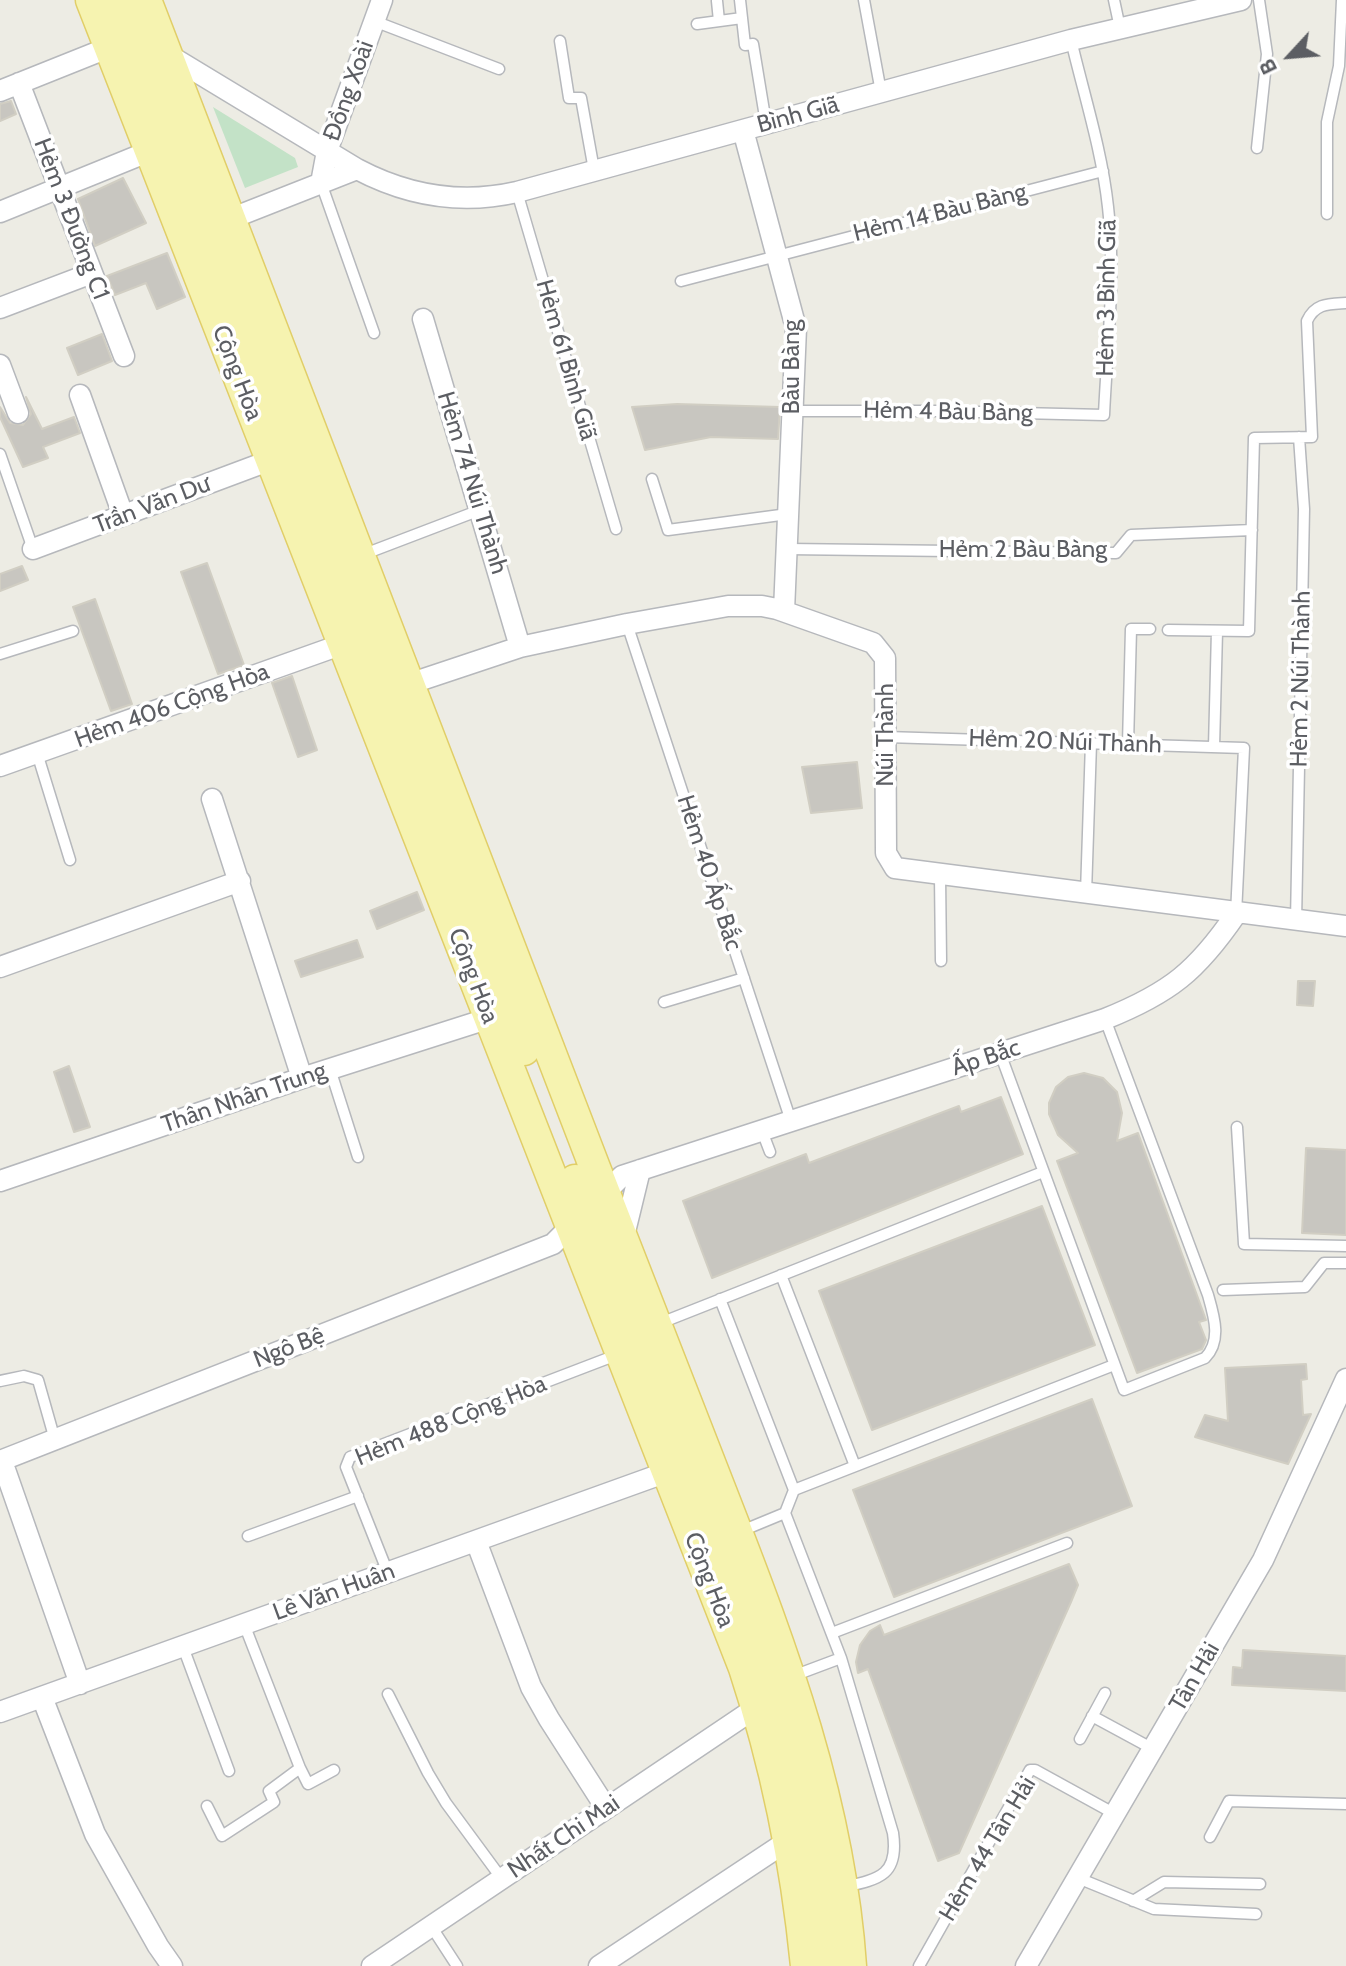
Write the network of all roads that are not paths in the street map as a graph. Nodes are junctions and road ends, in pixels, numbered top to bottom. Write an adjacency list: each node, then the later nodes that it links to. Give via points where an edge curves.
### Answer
1 (91, 0): 19 (main road, Cộng Hòa)
2 (117, 0): 104 (main road, Cộng Hòa)
3 (146, 0): 20 (main road, Cộng Hòa)
4 (382, 0): 13 (street, Đồng Xoài)
5 (740, 0): 12 (lane)
6 (864, 0): 23 (lane)
7 (1114, 0): 16 (lane)
8 (1241, 0): 16 (street, Bình Giã)
9 (1259, 0): 26 (lane, via 1267,54)
10 (1342, 0): 36 (lane, via 1339,66 1327,122)
11 (717, 1): 14 (lane)
12 (742, 18): 14 (lane); 24 (lane, via 745,45 753,44)
13 (374, 21): 21 (lane); 28 (street, Đồng Xoài)
14 (719, 21): 15 (lane)
15 (697, 24)
16 (1120, 28): 17 (street, Bình Giã)
17 (1071, 40): 23 (street, Bình Giã); 31 (lane, Hẻm 3 Bình Giã)
18 (560, 41): 30 (lane, via 569,98 581,98)
19 (110, 47): 22 (street); 27 (main road, Cộng Hòa)
20 (167, 54): 28 (street, Bình Giã); 37 (main road, Cộng Hòa)
21 (499, 69)
22 (10, 87): 33 (street, Hẻm 3 Đường C1)
23 (881, 92): 24 (street, Bình Giã)
24 (766, 123): 25 (street, Bình Giã)
25 (743, 130): 30 (street, Bình Giã); 38 (street, Bàu Bàng)
26 (1257, 148)
27 (150, 151): 33 (street); 53 (main road, Cộng Hòa)
28 (327, 151): 29 (street, Bình Giã); 32 (street, Đồng Xoài)
29 (357, 169): 32 (street); 34 (street, Bình Giã, via 401,189 439,197 477,199)
30 (594, 170): 34 (street, Bình Giã)
31 (1103, 171): 38 (lane, Hẻm 14 Bàu Bàng); 50 (lane, Hẻm 3 Bình Giã, via 1111,265)
32 (321, 183): 37 (street); 44 (lane)
33 (59, 188): 35 (street); 39 (street, Hẻm 3 Đường C1)
34 (517, 192): 58 (lane, Hẻm 61 Bình Giã)
35 (0, 212)
36 (1327, 214)
37 (230, 219): 62 (main road, Cộng Hòa)
38 (778, 254): 40 (lane, Hẻm 14 Bàu Bàng); 48 (street, Bàu Bàng, via 796,328)
39 (92, 273): 42 (street); 45 (street, Hẻm 3 Đường C1)
40 (681, 281)
41 (1346, 303): 51 (lane, via 1320,306 1307,321 1312,437)
42 (0, 308)
43 (423, 319): 55 (street, Hẻm 74 Núi Thành)
44 (374, 333)
45 (124, 356)
46 (0, 365): 49 (street)
47 (80, 395): 57 (street)
48 (793, 411): 50 (lane, Hẻm 4 Bàu Bàng); 56 (street, Bàu Bàng)
49 (18, 413)
50 (1104, 415)
51 (1299, 437): 59 (lane, via 1254,438); 85 (lane, Hẻm 2 Núi Thành, via 1304,509)
52 (0, 454): 60 (lane)
53 (271, 460): 57 (street, Trần Văn Dư); 69 (main road, Cộng Hòa)
54 (652, 479): 56 (lane, via 668,530)
55 (480, 510): 62 (lane); 70 (street, Hẻm 74 Núi Thành)
56 (788, 514): 61 (street, Bàu Bàng)
57 (123, 515): 60 (street, Trần Văn Dư)
58 (616, 529)
59 (1252, 530): 61 (lane, Hẻm 2 Bàu Bàng, via 1131,535 1116,553); 68 (lane, via 1249,631)
60 (33, 549)
61 (787, 549): 63 (street, Bàu Bàng)
62 (360, 556): 72 (main road, Cộng Hòa)
63 (784, 611): 64 (street, Núi Thành, via 728,606); 73 (street, Núi Thành, via 873,643 882,652)
64 (627, 624): 70 (street, Núi Thành); 89 (lane, Hẻm 40 Ấp Bắc)
65 (1150, 629): 75 (lane, via 1131,629)
66 (1168, 630): 68 (lane)
67 (73, 631): 71 (lane)
68 (1217, 631): 76 (lane)
69 (343, 644): 77 (street, Hẻm 406 Cộng Hòa); 91 (main road, Cộng Hòa)
70 (520, 647): 72 (street, Núi Thành)
71 (0, 654)
72 (409, 684): 104 (main road, Cộng Hòa)
73 (886, 737): 74 (lane, Hẻm 20 Núi Thành); 81 (street, Núi Thành, via 887,858 901,871)
74 (1091, 743): 75 (lane, Hẻm 20 Núi Thành); 83 (lane)
75 (1128, 744): 76 (lane, Hẻm 20 Núi Thành)
76 (1214, 747): 84 (lane, Hẻm 20 Núi Thành, via 1244,748)
77 (37, 753): 78 (street, Hẻm 406 Cộng Hòa); 80 (lane)
78 (0, 766)
79 (212, 799): 82 (street)
80 (70, 860)
81 (940, 876): 83 (street, Núi Thành); 87 (lane)
82 (240, 881): 88 (street); 95 (street)
83 (1086, 895): 84 (street, Núi Thành)
84 (1236, 914): 85 (street); 92 (street, Ấp Bắc, via 1202,960 1176,984)
85 (1296, 921): 86 (street)
86 (1346, 926)
87 (941, 961)
88 (0, 967)
89 (744, 978): 90 (lane); 96 (lane, Hẻm 40 Ấp Bắc)
90 (664, 1002)
91 (490, 1018): 94 (street, Thân Nhân Trung); 104 (main road, Cộng Hòa)
92 (1105, 1019): 93 (street, Ấp Bắc); 113 (lane, via 1208,1295 1215,1332 1214,1347 1205,1358 1124,1390)
93 (1000, 1053): 96 (street, Ấp Bắc); 102 (lane)
94 (330, 1069): 95 (street, Thân Nhân Trung); 100 (lane)
95 (302, 1078): 103 (street, Thân Nhân Trung)
96 (791, 1121): 98 (street, Ấp Bắc)
97 (1237, 1127): 106 (lane, via 1244,1244)
98 (762, 1131): 99 (lane); 101 (street, Ấp Bắc)
99 (770, 1152)
100 (358, 1157)
101 (640, 1170): 104 (street, Ấp Bắc, via 622,1176); 105 (street)
102 (1043, 1172): 108 (lane); 113 (lane)
103 (0, 1181)
104 (588, 1210): 105 (main road, Cộng Hòa); 112 (main road, Cộng Hòa); 116 (street, Ngô Bệ, via 553,1244); 163 (main road, Cộng Hòa, via 775,1694 805,1813)
105 (623, 1240): 111 (main road, Cộng Hòa)
106 (1346, 1246)
107 (1346, 1263): 109 (lane, via 1324,1263 1305,1287)
108 (781, 1275): 110 (lane); 118 (lane)
109 (1223, 1290)
110 (720, 1299): 111 (lane); 120 (lane)
111 (656, 1324): 123 (main road, Cộng Hòa)
112 (621, 1354): 119 (main road, Cộng Hòa); 121 (lane, Hẻm 488 Cộng Hòa, via 350,1457 346,1467)
113 (1114, 1365): 118 (lane)
114 (1346, 1379): 141 (street, Tân Hải, via 1263,1560)
115 (0, 1381): 116 (lane, via 24,1376 38,1380)
116 (55, 1440): 117 (street, Ngô Bệ)
117 (1, 1461): 133 (street)
118 (855, 1466): 120 (lane)
119 (667, 1472): 125 (street, Lê Văn Huân); 137 (main road, Cộng Hòa)
120 (794, 1490): 122 (lane)
121 (358, 1496): 124 (lane); 127 (lane, Hẻm 488 Cộng Hòa)
122 (785, 1513): 123 (lane); 129 (lane)
123 (737, 1533): 132 (main road, Cộng Hòa)
124 (248, 1536)
125 (476, 1541): 127 (street, Lê Văn Huân); 147 (street, via 531,1687)
126 (1067, 1543): 129 (lane)
127 (388, 1573): 128 (street, Lê Văn Huân)
128 (244, 1624): 130 (street, Lê Văn Huân); 142 (lane)
129 (832, 1633): 131 (lane)
130 (183, 1647): 133 (street, Lê Văn Huân); 144 (lane)
131 (841, 1658): 132 (lane); 154 (lane, via 895,1849 892,1863 879,1878)
132 (791, 1677): 154 (main road, Cộng Hòa, via 819,1768)
133 (80, 1684): 136 (street, Lê Văn Huân)
134 (1105, 1693): 139 (lane)
135 (388, 1694): 152 (lane, via 440,1793)
136 (42, 1697): 138 (street, Lê Văn Huân); 158 (street, via 95,1834)
137 (757, 1707): 147 (street, Nhất Chi Mai); 150 (main road, Cộng Hòa)
138 (0, 1712)
139 (1092, 1716): 140 (lane); 141 (lane)
140 (1080, 1739)
141 (1153, 1749): 148 (street, Tân Hải)
142 (300, 1768): 143 (lane, via 308,1784); 146 (lane, via 269,1791 274,1802 222,1836)
143 (334, 1770)
144 (229, 1771)
145 (1346, 1804): 149 (lane, via 1229,1801)
146 (207, 1806)
147 (606, 1808): 152 (street, Nhất Chi Mai)
148 (1115, 1814): 151 (street, Tân Hải); 165 (lane, Hẻm 44 Tân Hải, via 1030,1770)
149 (1210, 1837)
150 (789, 1840): 161 (street); 162 (main road, Cộng Hòa)
151 (1078, 1878): 155 (lane); 166 (street, Tân Hải)
152 (502, 1879): 157 (street, Nhất Chi Mai)
153 (1260, 1884): 155 (lane, via 1164,1882)
154 (842, 1887): 164 (main road, Cộng Hòa)
155 (1133, 1901): 156 (lane, via 1158,1910)
156 (1256, 1914)
157 (431, 1926): 159 (street, Nhất Chi Mai); 160 (lane)
158 (172, 1966)
159 (372, 1966)
160 (457, 1966)
161 (599, 1966)
162 (806, 1966)
163 (829, 1966)
164 (851, 1966)
165 (919, 1966)
166 (1026, 1966)

